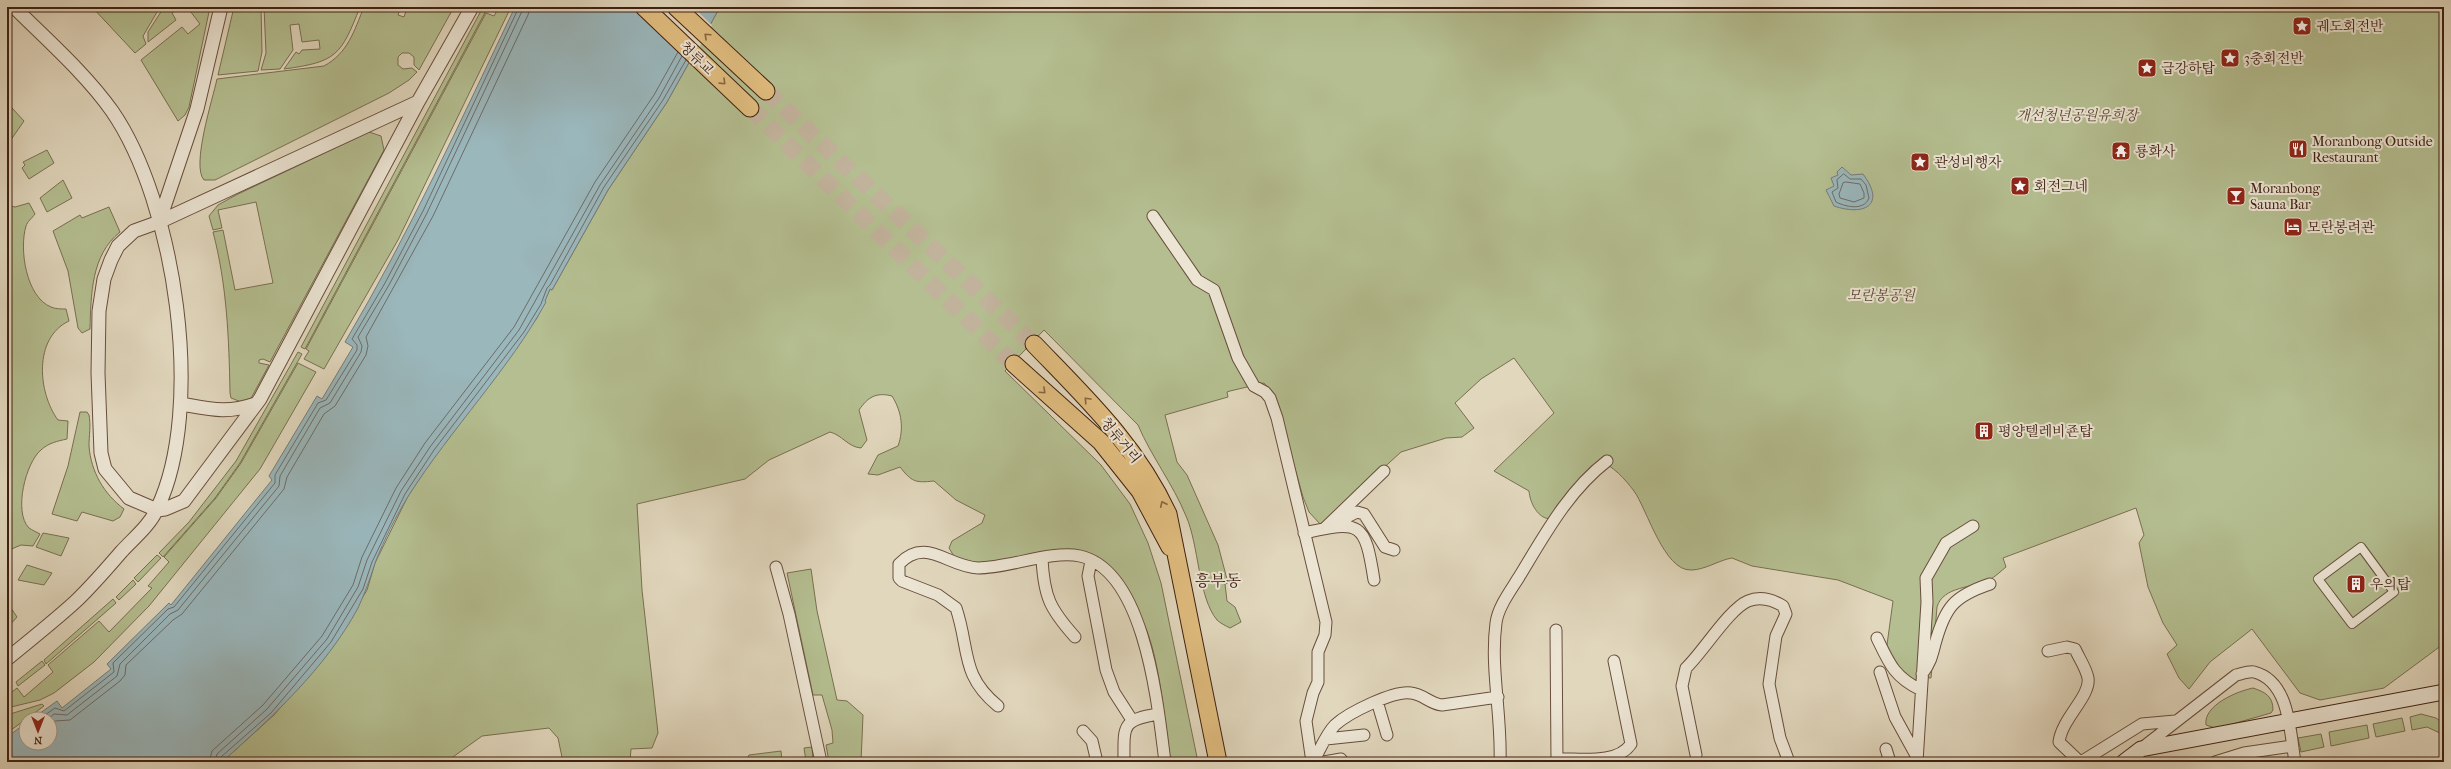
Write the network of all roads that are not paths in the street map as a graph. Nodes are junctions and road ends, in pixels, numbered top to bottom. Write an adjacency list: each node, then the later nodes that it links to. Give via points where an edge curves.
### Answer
1 (14, 7): 10 (street, via 65,57 112,111 147,182)
2 (221, 7): 10 (street, via 197,109)
3 (472, 7): 7 (street)
4 (644, 7): 8 (main road, 청류교, one-way to 8)
5 (676, 7): 6 (main road, 청류교, one-way to 5)
6 (766, 91)
7 (418, 102): 10 (street); 14 (street, via 272,380)
8 (750, 108)
9 (1153, 216): 21 (street, via 1196,280 1214,290 1238,358 1250,381 1270,398)
10 (159, 222): 13 (street, via 169,263 177,318); 17 (street, via 134,231 118,246 111,260 104,279 99,312 98,372 101,453 105,469 129,498)
11 (1034, 344): 23 (main road, 청류거리, one-way to 11, via 1168,514 1154,482 1114,429)
12 (1014, 364): 23 (main road, 청류거리, one-way to 23, via 1101,442 1119,463 1140,491)
13 (181, 404): 14 (street, via 236,411); 17 (street, via 170,469)
14 (255, 404): 17 (street, via 184,501)
15 (1607, 462): 40 (street, via 1595,471 1554,519 1498,614 1495,654)
16 (1384, 471): 20 (street)
17 (157, 510): 34 (street, via 76,601)
18 (1340, 525): 20 (street); 22 (street, via 1357,512 1364,514 1385,547); 27 (street, via 1353,526 1364,536)
19 (1973, 526): 37 (street, via 1946,543 1926,578)
20 (1325, 528): 21 (street)
21 (1304, 533): 63 (street, via 1326,622 1325,635 1318,652 1318,682 1306,721)
22 (1394, 550)
23 (1175, 555): 62 (main road, 청류거리)
24 (1042, 559): 25 (street, via 1066,554 1081,556); 31 (street, via 1048,600); 42 (street, via 976,568 929,552 919,552 899,564 899,578 902,581 938,595 956,608 965,654 975,682)
25 (1091, 561): 43 (street, via 1113,579 1136,618 1148,650); 44 (street, via 1088,576 1106,670 1114,692)
26 (776, 567): 58 (street, via 789,614)
27 (1374, 580)
28 (1990, 584): 37 (street, via 1973,590 1955,601 1944,614 1930,665)
29 (2352, 624): 29 (street, via 2394,592 2361,547 2318,579)
30 (1556, 630): 57 (street)
31 (1075, 637)
32 (1877, 638): 38 (street, via 1893,670)
33 (2048, 651): 68 (street, via 2067,647 2075,649 2088,677 2088,689 2073,709 2060,734 2059,742)
34 (7, 659)
35 (1614, 661): 57 (street, via 1631,744 1626,751 1616,757)
36 (1880, 672): 56 (street, via 1895,717)
37 (1922, 675): 38 (street)
38 (1921, 690): 56 (street)
39 (2444, 692): 46 (main road)
40 (1498, 697): 41 (street, via 1442,705 1434,704 1410,692); 65 (street)
41 (1378, 701): 49 (street); 50 (street, via 1336,725)
42 (998, 706)
43 (1158, 714): 44 (street); 61 (street)
44 (1132, 720): 60 (street, via 1124,737)
45 (2175, 721): 46 (street, via 2236,675 2254,672 2268,679 2278,689); 53 (street); 68 (street, via 2142,724)
46 (2288, 722): 51 (street); 53 (main road)
47 (1083, 731): 59 (street, via 1092,741)
48 (1364, 735): 50 (street)
49 (1386, 735)
50 (1326, 739): 63 (street)
51 (2292, 746): 70 (street, via 2244,753); 71 (street)
52 (1886, 749): 67 (street)
53 (2141, 749): 69 (main road)
54 (1696, 755): 66 (street, via 1682,686 1685,672 1734,612 1747,601 1761,598 1783,606 1786,614 1776,636 1769,684 1780,738)
55 (1341, 759): 64 (street)
56 (1917, 759)
57 (1557, 761)
58 (821, 762)
59 (1097, 762)
60 (1124, 762)
61 (1165, 762)
62 (1218, 762)
63 (1312, 762)
64 (1324, 762)
65 (1500, 762)
66 (1789, 762)
67 (1890, 762)
68 (2080, 762)
69 (2124, 762)
70 (2215, 762)
71 (2296, 762)

